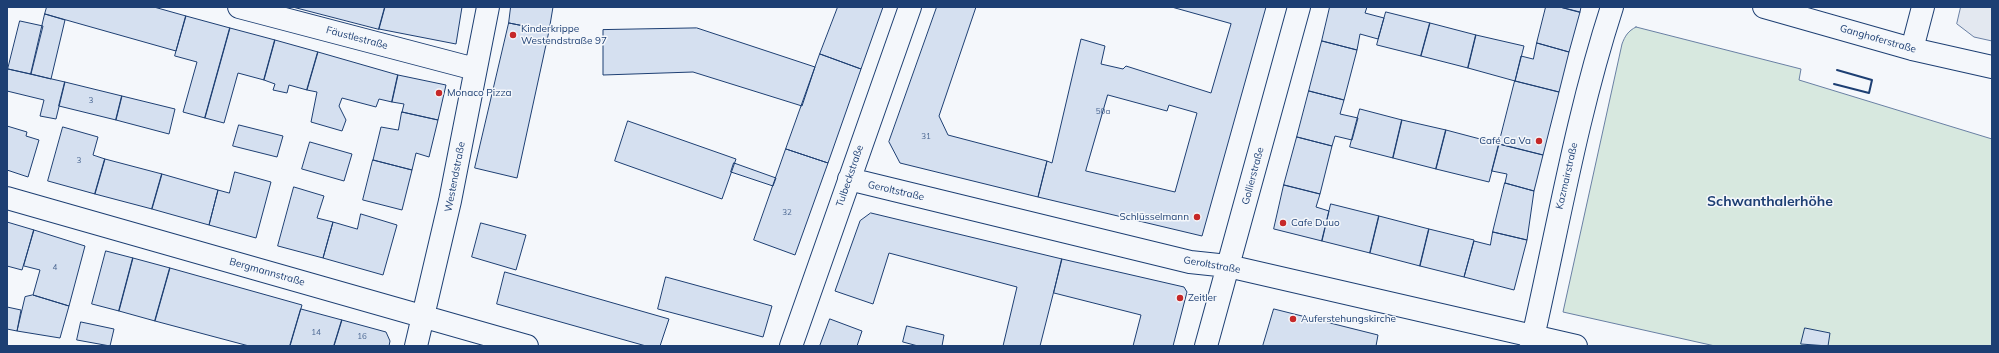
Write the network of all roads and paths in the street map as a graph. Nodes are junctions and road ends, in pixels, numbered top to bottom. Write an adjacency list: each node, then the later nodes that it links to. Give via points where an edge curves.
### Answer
1 (239, 7): 10 (street, Fäustlestraße)
2 (488, 7): 10 (street, Westendstraße)
3 (910, 7): 11 (street, Tulbeckstraße)
4 (1300, 7): 13 (street, Gollierstraße)
5 (1612, 7): 15 (street, Kazmairstraße, via 1567,176)
6 (1764, 7): 8 (street, Ganghoferstraße)
7 (1923, 7): 8 (street)
8 (1912, 49): 9 (street, Ganghoferstraße)
9 (1992, 68)
10 (475, 69): 14 (street, Westendstraße, via 450,201)
11 (848, 179): 13 (street, Geroltstraße, via 1190,262); 18 (street, Tulbeckstraße)
12 (7, 198): 14 (street, Bergmannstraße)
13 (1228, 266): 15 (street, Geroltstraße); 19 (street, Gollierstraße)
14 (423, 317): 16 (street, Westendstraße); 17 (street, Bergmannstraße)
15 (1532, 342): 20 (street, Geroltstraße)
16 (416, 346)
17 (528, 346)
18 (791, 346)
19 (1206, 346)
20 (1576, 346)

